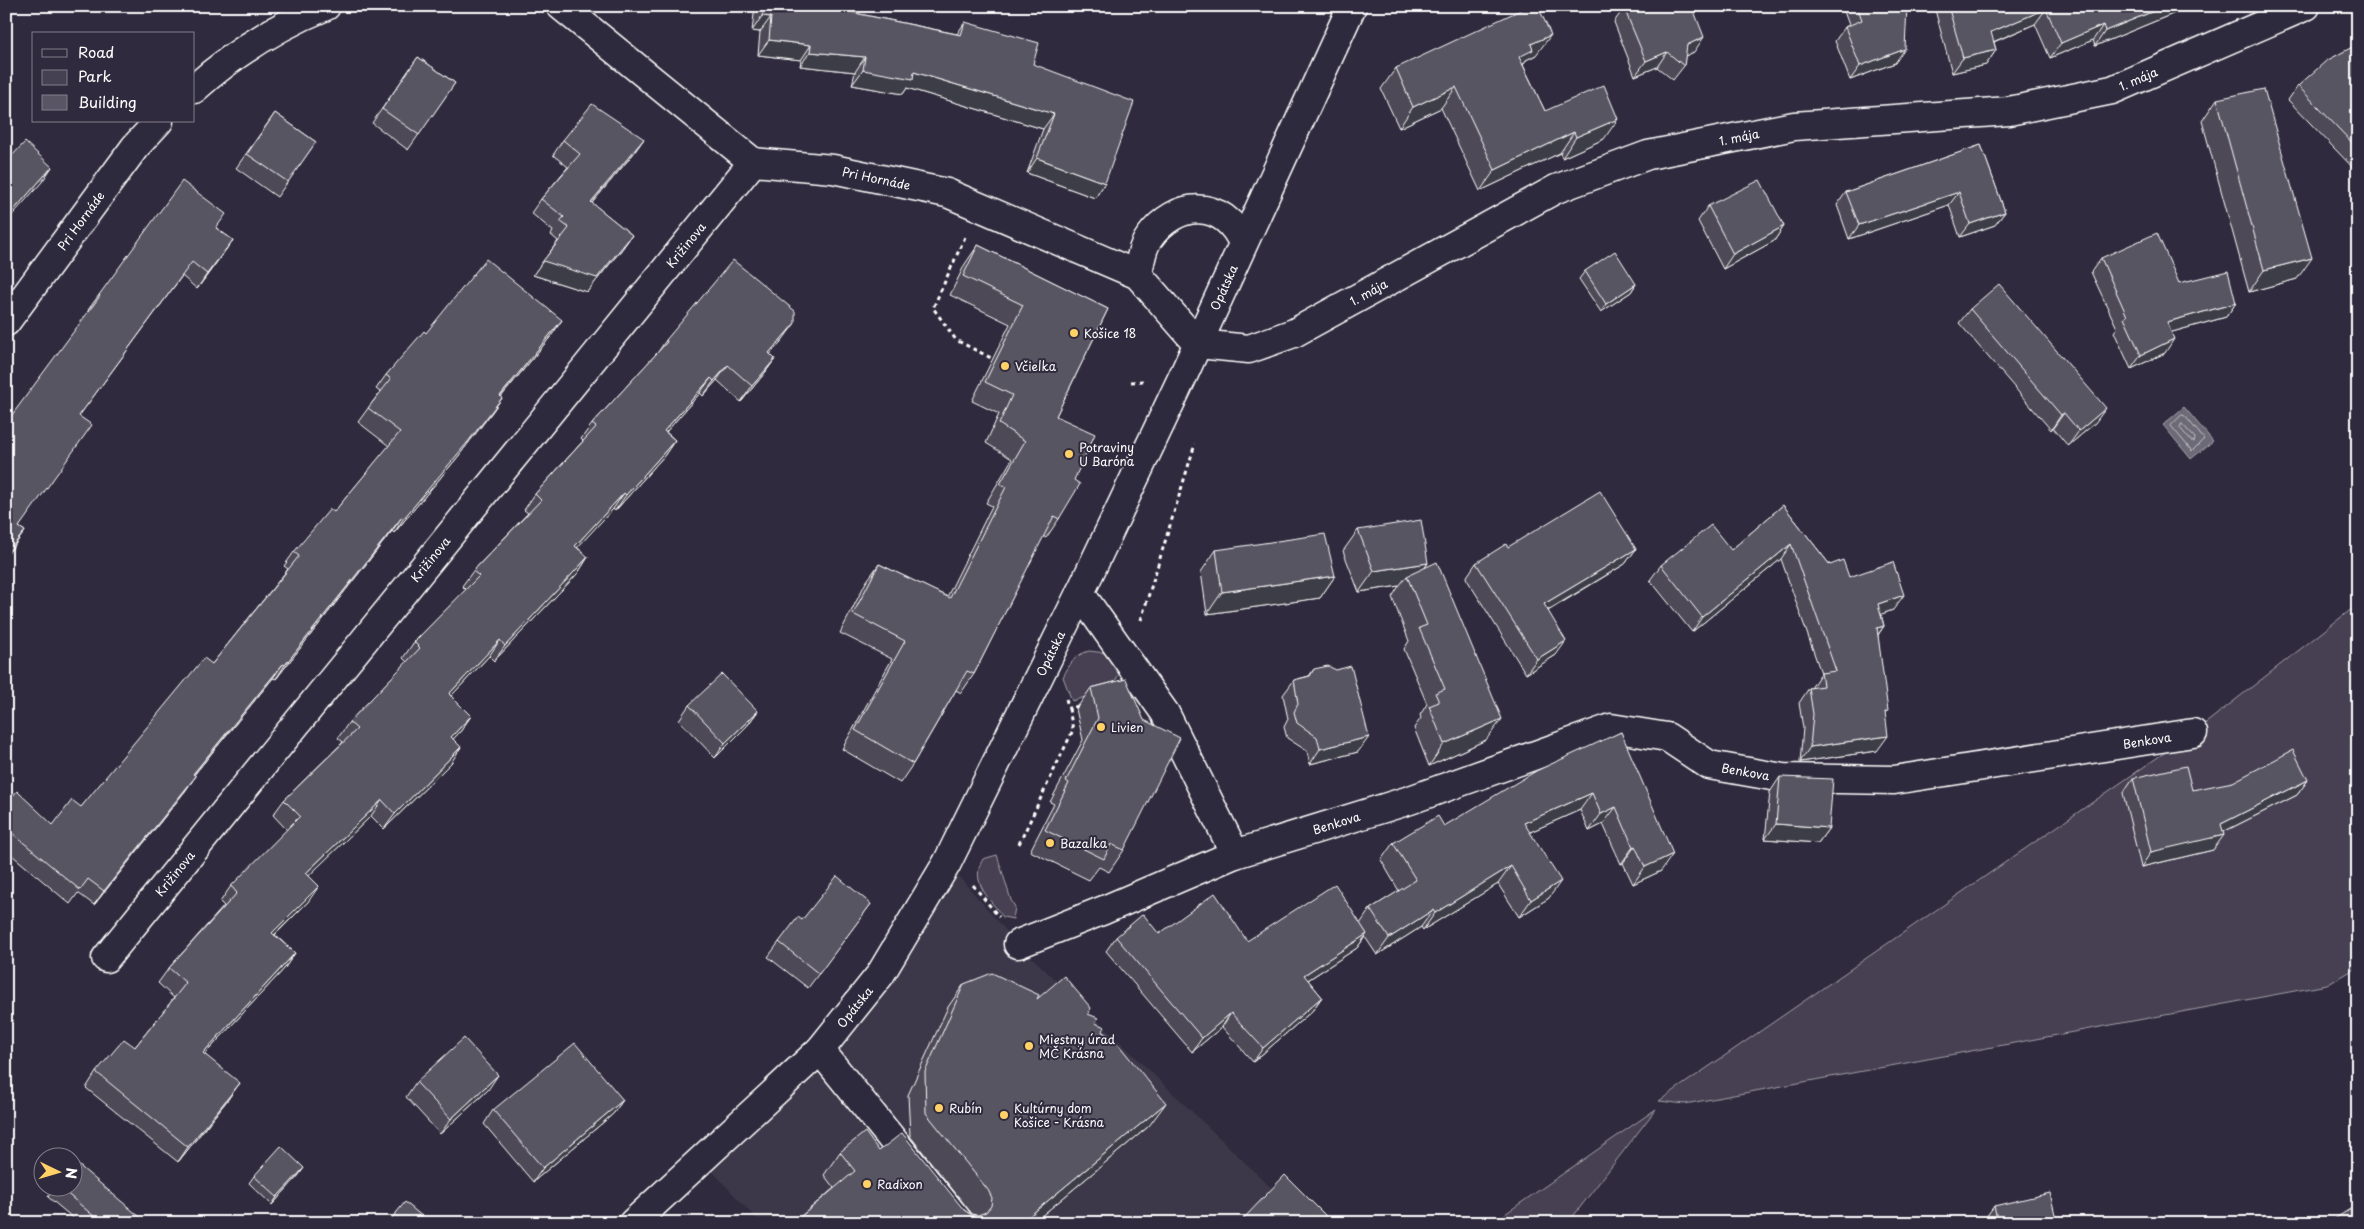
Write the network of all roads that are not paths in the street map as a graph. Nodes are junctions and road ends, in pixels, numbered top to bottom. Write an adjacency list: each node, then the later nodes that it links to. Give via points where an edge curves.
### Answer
1 (326, 6): 5 (street, via 254,42)
2 (561, 6): 7 (street)
3 (1352, 6): 8 (street, Opátska)
4 (2306, 6): 11 (street, 1. mája, via 2112,90 2009,111 1794,126 1648,155 1556,189 1294,333 1249,348)
5 (195, 88)
6 (158, 122): 10 (street, Pri Hornáde, via 135,147)
7 (753, 162): 9 (street, Pri Hornáde, via 833,168 947,193); 16 (street, Križinova)
8 (1243, 243): 9 (street, via 1236,228 1225,217 1208,210 1189,210 1176,214 1148,239); 11 (street, Opátska)
9 (1138, 275): 11 (street, Pri Hornáde)
10 (6, 322)
11 (1198, 344): 12 (street, Opátska)
12 (1080, 593): 14 (street, via 1165,713); 17 (street, Opátska, via 950,857 880,975)
13 (2193, 733): 14 (street, Benkova, via 1894,780 1783,778 1709,766 1667,737 1611,728 1410,800)
14 (1235, 854): 15 (street, Benkova)
15 (1020, 944)
16 (106, 958)
17 (820, 1050): 18 (street, Opátska); 19 (street)
18 (633, 1223)
19 (960, 1223)

